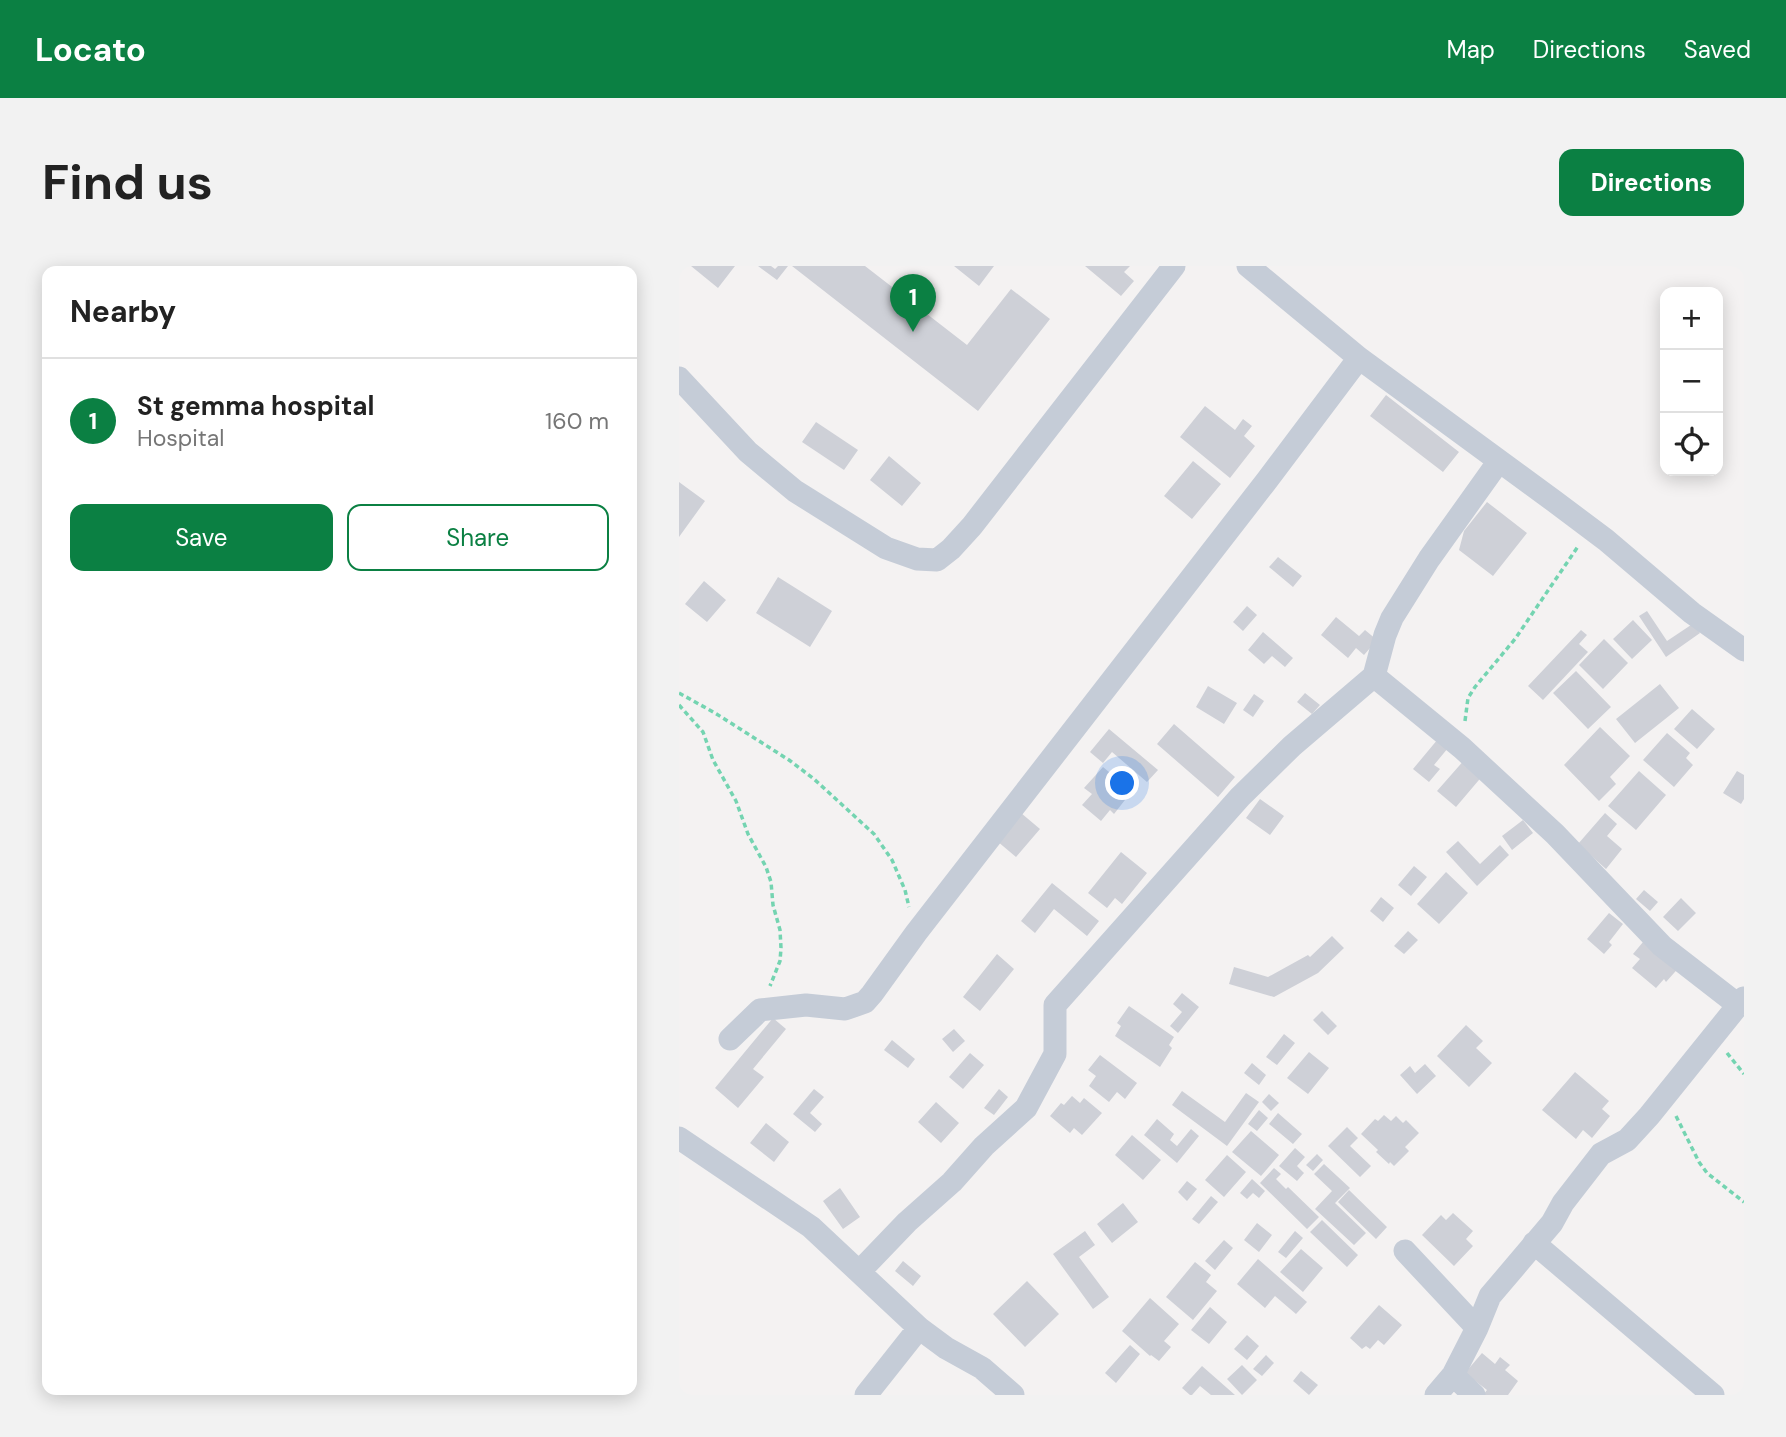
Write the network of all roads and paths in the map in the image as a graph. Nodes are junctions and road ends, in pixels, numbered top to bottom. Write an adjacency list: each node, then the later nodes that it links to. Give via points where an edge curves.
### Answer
1 (1174, 266): 4 (street, via 972,526 937,560 917,559 886,548 795,491 748,452)
2 (1248, 266): 3 (street)
3 (1359, 358): 5 (street); 12 (street)
4 (679, 378)
5 (1499, 461): 6 (street); 8 (street, via 1392,618)
6 (1591, 529): 7 (street); 11 (path, via 1468,698)
7 (1744, 650)
8 (1374, 676): 11 (street); 21 (street, via 1291,746 1240,797 1055,1005 1055,1054 1026,1108)
9 (679, 693): 12 (path, via 814,779 874,834 905,890)
10 (679, 705): 14 (path, via 703,732 771,881 781,961)
11 (1462, 748): 13 (street, via 1555,834 1662,946)
12 (916, 933): 14 (street, via 865,1002 845,1009)
13 (1741, 1002): 19 (street, via 1627,1140 1601,1154)
14 (760, 1010): 15 (street)
15 (730, 1039)
16 (1676, 1116): 18 (path, via 1707,1173)
17 (679, 1138): 21 (street, via 811,1227)
18 (1744, 1202)
19 (1534, 1243): 23 (street, via 1490,1296); 29 (street)
20 (1405, 1251): 23 (street)
21 (860, 1271): 22 (street)
22 (919, 1328): 25 (street); 26 (street, via 982,1368)
23 (1477, 1328): 24 (street)
24 (1453, 1375): 27 (street); 28 (street)
25 (866, 1395)
26 (1013, 1395)
27 (1436, 1395)
28 (1474, 1395)
29 (1713, 1395)

